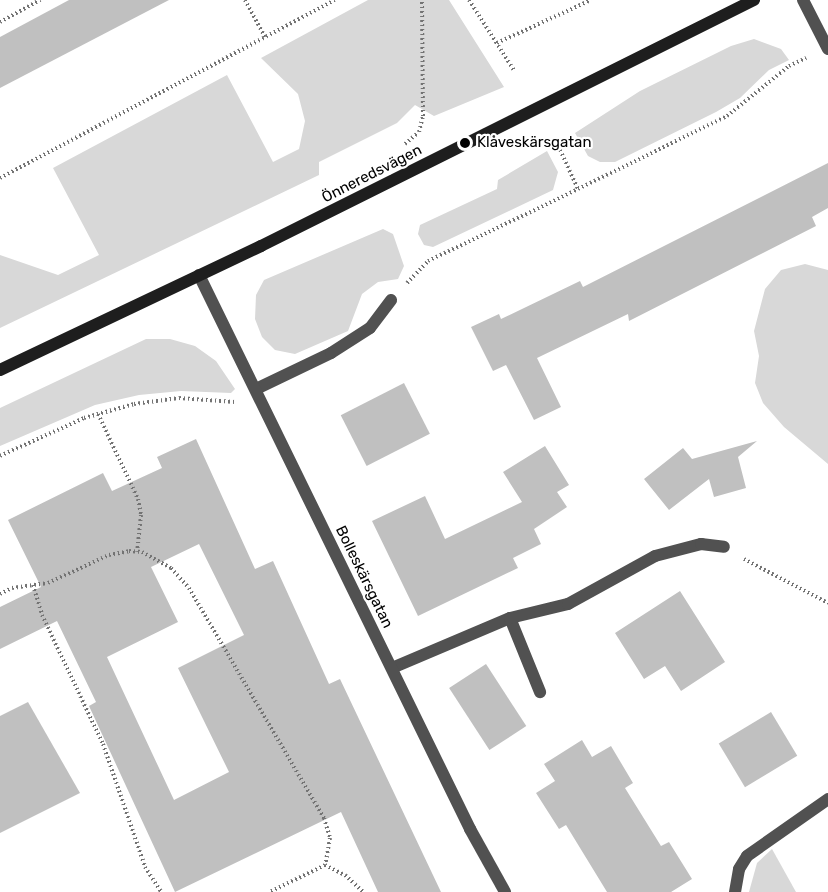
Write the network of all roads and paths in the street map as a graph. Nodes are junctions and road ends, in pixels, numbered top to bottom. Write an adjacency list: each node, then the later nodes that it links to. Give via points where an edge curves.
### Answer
1 (40, 0): 9 (path)
2 (245, 0): 10 (path)
3 (335, 0): 10 (path)
4 (422, 0): 14 (path, via 423,116 418,132)
5 (469, 0): 11 (path)
6 (591, 0): 11 (path)
7 (754, 0): 18 (street, Önneredsvägen)
8 (802, 0): 12 (street)
9 (0, 22)
10 (265, 37): 16 (path)
11 (497, 43): 13 (path)
12 (828, 48): 17 (path, via 789,66 726,116)
13 (515, 72)
14 (405, 144)
15 (560, 150): 17 (path)
16 (0, 178)
17 (578, 189): 19 (path, via 428,261)
18 (199, 275): 20 (street, Önneredsvägen); 21 (street, Bolleskärsgatan)
19 (391, 300): 21 (street, via 370,328 331,353)
20 (0, 370)
21 (256, 389): 22 (street, Bolleskärsgatan)
22 (262, 404): 23 (path, via 179,398); 31 (street, Bolleskärsgatan)
23 (98, 414): 24 (path); 26 (path, via 138,499 141,515)
24 (0, 456)
25 (724, 547): 29 (path, via 777,579); 30 (street, via 678,548 627,570 567,604)
26 (137, 552): 27 (path, via 109,555 48,583); 34 (path, via 171,568 189,588 324,818 330,838)
27 (33, 585): 28 (path); 35 (path, via 42,615 103,744 145,867)
28 (0, 594)
29 (828, 603)
30 (510, 618): 31 (street); 32 (street)
31 (392, 669): 38 (street, Bolleskärsgatan)
32 (540, 692)
33 (828, 799): 39 (street, via 747,856 739,869)
34 (325, 865): 36 (path); 37 (path, via 345,875)
35 (161, 892)
36 (270, 892)
37 (363, 892)
38 (505, 892)
39 (735, 892)

